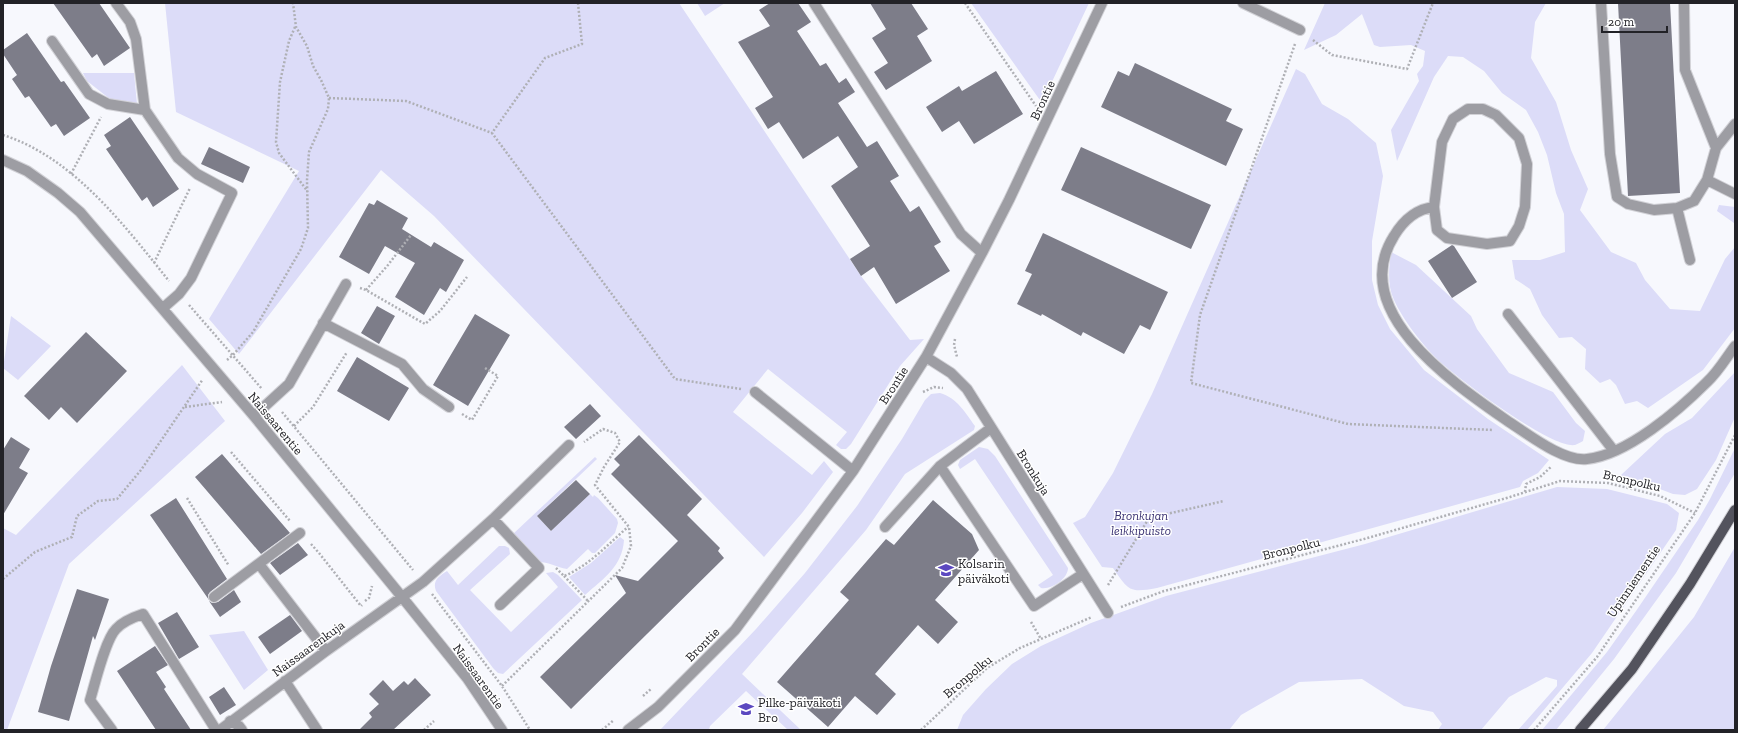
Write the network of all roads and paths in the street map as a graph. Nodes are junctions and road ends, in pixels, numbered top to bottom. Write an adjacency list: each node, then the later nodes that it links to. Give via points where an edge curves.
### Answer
1 (116, 3): 16 (street, via 130,22 136,39)
2 (293, 3): 11 (path)
3 (578, 3): 19 (path, via 582,44 545,58)
4 (814, 3): 31 (street, via 961,234)
5 (964, 3): 17 (path, via 1038,109)
6 (1102, 3): 17 (street, Brontie)
7 (1243, 3): 12 (street)
8 (1433, 3): 12 (path, via 1407,69 1332,55)
9 (1601, 3): 29 (street, via 1610,154 1617,197 1628,204 1654,210)
10 (1684, 3): 21 (street, via 1685,70)
11 (296, 27): 14 (path); 26 (path, via 289,41 280,82 276,142 279,153)
12 (1300, 30): 55 (path, via 1200,315 1191,383 1348,424)
13 (52, 41): 15 (street, via 89,94)
14 (329, 98): 19 (path, via 406,100); 26 (path, via 328,109 309,152)
15 (108, 104): 16 (street); 23 (path)
16 (145, 110): 24 (street, via 178,158)
17 (1049, 115): 31 (street, Brontie)
18 (1735, 124): 21 (street)
19 (492, 133): 47 (path, via 675,379)
20 (3, 135): 23 (path, via 28,145)
21 (1716, 148): 25 (street)
22 (3, 160): 38 (street, Naissaarentie, via 27,171 80,212)
23 (71, 174): 33 (path, via 96,196)
24 (197, 174): 33 (path); 37 (street, via 232,193 191,278)
25 (1707, 180): 27 (street); 29 (street, via 1694,201)
26 (309, 194): 43 (path, via 308,228 301,249 253,332)
27 (1735, 194)
28 (1434, 206): 28 (street, via 1442,142 1453,119 1468,109 1483,109 1496,115 1518,138 1527,164 1525,207 1519,226 1510,241 1488,244 1447,238 1437,230); 55 (street, via 1412,215 1398,229 1389,244 1384,256 1382,279 1387,302 1399,324 1431,363 1466,392)
29 (1677, 208): 32 (street)
30 (411, 236): 36 (path)
31 (982, 253): 44 (street, Brontie)
32 (1690, 260)
33 (154, 263): 37 (path)
34 (467, 277): 36 (path, via 440,311 425,324)
35 (346, 284): 36 (path); 40 (street)
36 (366, 290)
37 (179, 294): 38 (street); 43 (path)
38 (163, 308): 52 (street, Naissaarentie)
39 (1508, 314): 58 (street)
40 (323, 323): 41 (street); 48 (street, via 289,384)
41 (354, 340): 50 (street, via 402,364 423,389); 53 (path, via 313,407)
42 (1735, 346): 58 (street, via 1708,381 1664,420 1631,443)
43 (233, 355): 48 (path)
44 (926, 356): 54 (street, Bronkuja, via 960,381); 62 (street, Brontie)
45 (486, 368): 50 (path, via 498,376 472,420)
46 (203, 379): 51 (path)
47 (755, 392): 62 (street)
48 (271, 401): 52 (street); 53 (path)
49 (222, 402): 51 (path)
50 (449, 407)
51 (185, 408): 76 (path, via 117,499 98,501 77,516 72,537 35,552)
52 (254, 416): 83 (street, Naissaarentie)
53 (294, 426): 78 (path)
54 (991, 428): 61 (street); 74 (street, Bronkuja)
55 (1524, 432): 59 (street)
56 (1735, 435): 67 (path, Upinniementie)
57 (569, 445): 60 (street, Naissaarenkuja)
58 (1614, 451): 59 (street, via 1585,460)
59 (1564, 455): 63 (path, via 1540,477 1526,484)
60 (557, 457): 68 (street, Naissaarenkuja); 69 (path, via 604,429 615,433 620,442 595,485)
61 (940, 466): 70 (street); 74 (street, via 1034,606)
62 (853, 471): 104 (street, Brontie, via 735,630 658,707)
63 (1526, 492): 67 (path, Bronpolku, via 1560,481 1608,483 1660,496); 86 (path, Bronpolku, via 1364,539 1164,591)
64 (187, 498): 77 (path)
65 (1224, 501): 81 (path, via 1149,518 1109,584)
66 (1735, 510): 107 (main road, via 1690,584 1632,669)
67 (1695, 513): 106 (path, Upinniementie, via 1596,657)
68 (492, 519): 73 (street); 78 (street, Naissaarenkuja)
69 (629, 527): 75 (path, via 584,566); 84 (path, via 631,546 622,568)
70 (885, 527)
71 (300, 533): 72 (street)
72 (259, 564): 77 (street); 87 (street)
73 (539, 568): 75 (path, via 555,568); 85 (street)
74 (1083, 574): 81 (street, Bronkuja)
75 (564, 576): 84 (path)
76 (3, 579)
77 (237, 580): 82 (street)
78 (423, 582): 83 (street, Naissaarenkuja); 89 (path)
79 (373, 583): 80 (path, via 369,598 361,606)
80 (346, 587)
81 (1095, 592): 86 (street, Bronkuja)
82 (214, 597)
83 (402, 597): 87 (street, Naissaarenkuja); 101 (street, Naissaarentie, via 467,678)
84 (588, 601): 89 (path)
85 (500, 605)
86 (1108, 612): 105 (path, Bronpolku, via 1041,638 987,668)
87 (326, 651): 88 (street, Naissaarenkuja)
88 (285, 681): 93 (street, Naissaarenkuja); 99 (street)
89 (502, 686): 102 (path)
90 (654, 686): 91 (path)
91 (637, 701)
92 (620, 716): 103 (path)
93 (230, 721): 97 (street, Naissaarenkuja); 98 (street)
94 (434, 721): 100 (path)
95 (112, 730): 96 (street, via 90,700 104,654 115,629 143,614)
96 (216, 730)
97 (220, 730)
98 (242, 730)
99 (317, 730)
100 (424, 730)
101 (502, 730)
102 (530, 730)
103 (602, 730)
104 (628, 730)
105 (921, 730)
106 (1534, 730)
107 (1580, 730)

